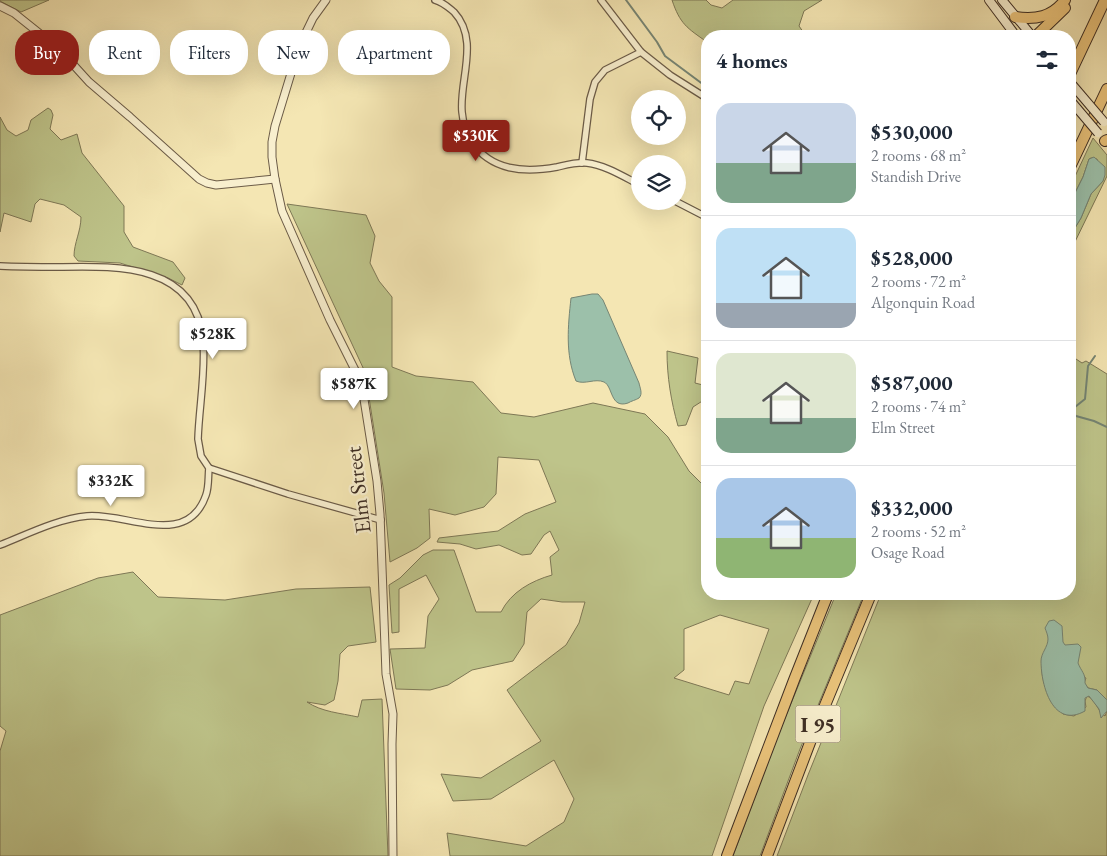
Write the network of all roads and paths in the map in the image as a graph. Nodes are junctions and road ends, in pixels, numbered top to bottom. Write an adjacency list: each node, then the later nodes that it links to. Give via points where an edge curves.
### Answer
1 (326, 0): 24 (street, Elm Street, via 304,35 285,92 272,142)
2 (435, 0): 23 (street, via 449,7 462,25 467,56 462,112 466,131 476,148 492,161 517,170 539,170)
3 (601, 0): 14 (street)
4 (989, 0): 11 (main road)
5 (1002, 0): 10 (main road)
6 (1065, 0): 10 (highway, via 1044,16)
7 (1072, 0): 13 (highway)
8 (1105, 0): 15 (highway)
9 (0, 6): 24 (street, via 14,12 59,49 88,82 198,178 216,185)
10 (1015, 17): 12 (main road)
11 (1012, 30)
12 (1027, 30)
13 (1043, 30)
14 (641, 52): 18 (street, via 670,76); 23 (street, via 605,70 595,82)
15 (1076, 61)
16 (1076, 89): 20 (main road, bridge)
17 (1107, 89): 22 (highway)
18 (701, 95)
19 (1076, 107): 21 (main road, bridge)
20 (1106, 124)
21 (1104, 140)
22 (1076, 154)
23 (582, 162): 25 (street)
24 (275, 178): 30 (street, Elm Street, via 282,211 296,246 361,385)
25 (631, 181)
26 (686, 207): 27 (street)
27 (701, 214)
28 (0, 266): 29 (street, via 131,269 162,279 183,293 197,317 203,340 198,439 201,456)
29 (209, 468): 30 (street); 31 (street, via 207,494 200,507 175,525 86,516 44,527)
30 (381, 520): 34 (street, Elm Street, via 386,674 393,714)
31 (0, 545)
32 (826, 600): 35 (highway, I 95)
33 (869, 600): 36 (highway, I 95)
34 (393, 856)
35 (727, 856)
36 (767, 856)

